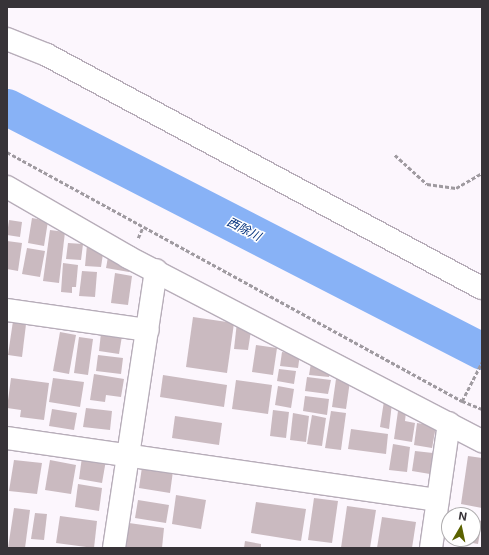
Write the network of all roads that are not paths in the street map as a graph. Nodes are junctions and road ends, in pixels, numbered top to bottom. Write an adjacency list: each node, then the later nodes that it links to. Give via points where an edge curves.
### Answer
1 (7, 38): 4 (street, via 47,55)
2 (7, 187): 3 (street)
3 (156, 270): 6 (street); 7 (street)
4 (482, 288)
5 (7, 310): 6 (street)
6 (148, 330): 10 (street)
7 (449, 423): 9 (street); 11 (street)
8 (7, 438): 10 (street)
9 (482, 441)
10 (128, 455): 11 (street); 12 (street)
11 (438, 500): 13 (street)
12 (114, 548)
13 (431, 548)

